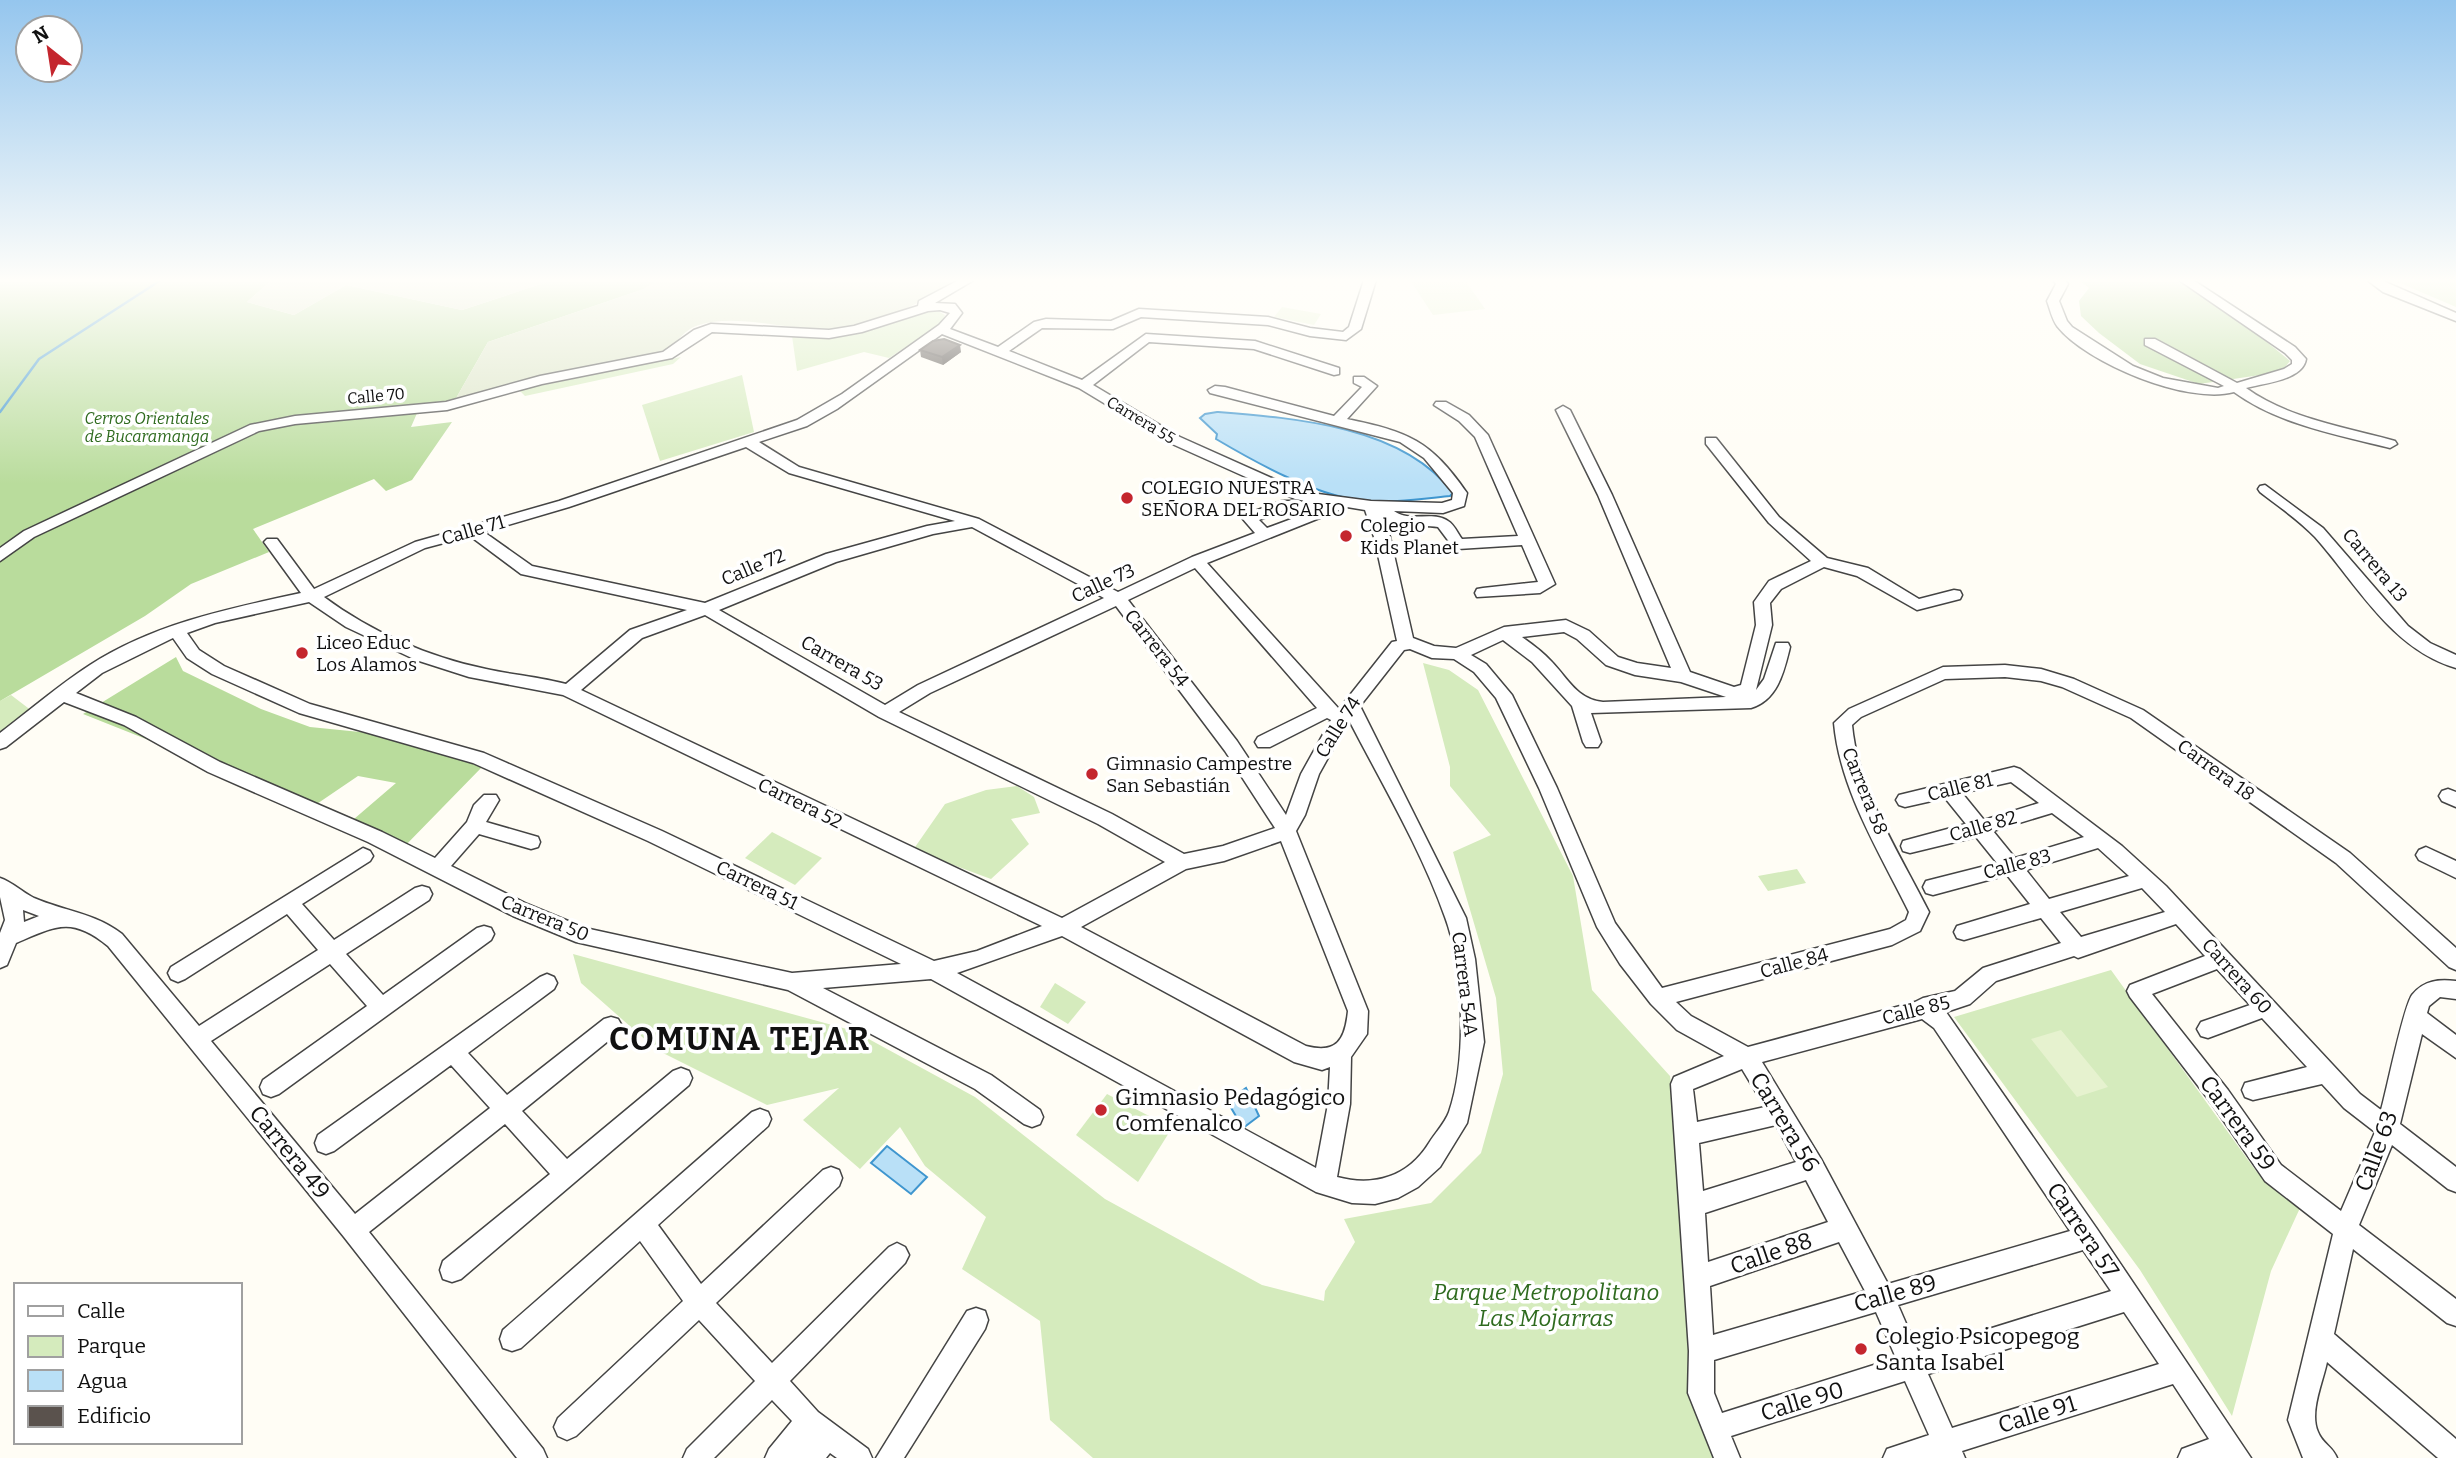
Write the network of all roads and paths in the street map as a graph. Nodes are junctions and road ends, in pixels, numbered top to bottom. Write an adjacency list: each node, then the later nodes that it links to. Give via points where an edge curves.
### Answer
1 (681, 348): 33 (street, Calle 70, via 454,404 255,428 29,534)
2 (913, 348): 21 (street, Calle 71, via 832,408)
3 (993, 348): 10 (street, Carrera 55)
4 (1005, 348): 10 (street)
5 (1133, 348): 13 (street)
6 (1264, 348): 11 (street)
7 (2094, 348): 14 (street, via 2128,369 2160,381 2206,391)
8 (2161, 348): 14 (street)
9 (2284, 348): 14 (street, via 2300,359 2298,366)
10 (999, 352): 13 (street, Carrera 55)
11 (1334, 371)
12 (1359, 380): 18 (street, via 1370,386)
13 (1084, 385): 25 (street, Carrera 55, via 1217,461 1300,496)
14 (2237, 388): 22 (street, via 2287,415)
15 (1215, 390): 18 (street)
16 (1441, 405): 23 (street, via 1474,426)
17 (1563, 410): 47 (street)
18 (1336, 422): 27 (street, via 1415,443 1460,493 1459,503 1451,507)
19 (1452, 423): 23 (street)
20 (1711, 441): 35 (street, via 1774,520)
21 (748, 442): 28 (street, Carrera 54, via 794,470); 29 (street, Calle 71)
22 (2390, 444)
23 (1490, 458): 31 (street)
24 (2265, 489): 46 (street, Carrera 13, via 2318,531 2402,630)
25 (1344, 503): 27 (street, Carrera 55); 30 (street, Calle 73)
26 (1287, 504): 30 (street, via 1249,517)
27 (1388, 510): 31 (street, via 1438,522 1461,545); 43 (street, via 1382,537)
28 (974, 522): 39 (street, Carrera 54); 40 (street, Calle 72, via 831,558)
29 (472, 530): 38 (street, Calle 71, via 419,545); 40 (street, Carrera 53, via 527,570)
30 (1264, 534): 34 (street, Calle 73)
31 (1529, 540): 36 (street, via 1545,587)
32 (272, 542): 38 (street, Carrera 52)
33 (0, 556)
34 (1197, 561): 39 (street, Calle 73); 52 (street, Carrera 54A)
35 (1822, 562): 37 (street, via 1862,572 1917,605); 47 (street, via 1775,585 1762,602 1764,625 1749,688 1733,693)
36 (1483, 593)
37 (1954, 595)
38 (313, 596): 41 (street, Calle 71); 49 (street, Carrera 52, via 336,614 435,661)
39 (1119, 599): 53 (street, Calle 73, via 924,689); 64 (street, Carrera 54, via 1231,746)
40 (706, 609): 49 (street, Calle 72, via 636,634); 53 (street, Carrera 53)
41 (176, 629): 50 (street, Calle 71, via 133,646); 92 (street, Carrera 51, via 193,654 218,670 305,709 478,758 656,836)
42 (1504, 633): 45 (street); 47 (street, via 1571,627 1612,661); 51 (street, via 1547,666)
43 (1406, 643): 45 (street, via 1440,654); 52 (street, Calle 74, via 1398,646)
44 (1782, 647): 51 (street, via 1772,681 1760,698 1751,702 1604,708)
45 (1458, 654): 97 (street, Carrera 56, via 1480,668 1503,695 1607,926)
46 (2456, 662)
47 (1683, 676)
48 (1934, 676): 80 (street, Carrera 58, via 1843,723 1864,796); 91 (street, Carrera 18, via 2005,671 2041,675 2126,707 2358,869)
49 (569, 691): 83 (street, Carrera 52)
50 (63, 695): 54 (street, Calle 71); 72 (street, Carrera 50, via 130,721 214,767)
51 (1580, 704): 56 (street)
52 (1339, 711): 55 (street); 64 (street, Calle 74); 124 (street, Carrera 54A, via 1432,863 1456,918 1473,1042 1459,1116 1410,1180 1375,1193)
53 (884, 713): 70 (street, Carrera 53, via 1105,819)
54 (0, 742)
55 (1264, 742)
56 (1591, 742)
57 (2014, 774): 58 (street, Calle 81); 61 (street, Carrera 60)
58 (1949, 790): 60 (street, Calle 81); 63 (street)
59 (490, 800): 62 (street)
60 (1905, 800)
61 (2055, 805): 63 (street, Calle 82); 65 (street, Carrera 60)
62 (475, 826): 66 (street); 72 (street)
63 (1981, 828): 67 (street, Calle 82); 71 (street)
64 (1287, 831): 70 (street); 107 (street, Carrera 54, via 1358,1011 1356,1034)
65 (2100, 840): 71 (street, Calle 83); 74 (street, Carrera 60)
66 (531, 842)
67 (1910, 846)
68 (2426, 855): 73 (street)
69 (363, 856): 78 (street)
70 (1182, 862): 83 (street)
71 (2012, 866): 75 (street, Calle 83); 79 (street)
72 (438, 868): 94 (street, Carrera 50, via 520,911 583,936)
73 (2456, 870)
74 (2145, 878): 79 (street); 81 (street, Carrera 60)
75 (1933, 887)
76 (5, 891): 82 (street, Carrera 49, via 32,908); 86 (street, via 15,920)
77 (422, 894): 88 (street)
78 (290, 904): 88 (street); 93 (street)
79 (2046, 907): 84 (street); 87 (street)
80 (1919, 912): 97 (street, Calle 84, via 1913,928 1892,937)
81 (2180, 915): 87 (street, Calle 85); 90 (street, Carrera 60)
82 (70, 918): 86 (street); 104 (street, Carrera 49, via 103,929)
83 (1063, 927): 92 (street, via 999,952); 107 (street, Carrera 52, via 1302,1055 1322,1060)
84 (1964, 932)
85 (484, 934): 99 (street)
86 (10, 937): 89 (street)
87 (2078, 948): 98 (street, Calle 85, via 1990,974 1965,997)
88 (331, 951): 99 (street); 104 (street)
89 (0, 959)
90 (2221, 959): 100 (street, Carrera 60); 128 (street, Carrera 59, via 2137,991 2273,1173)
91 (2456, 961)
92 (933, 970): 94 (street); 124 (street, Carrera 51)
93 (177, 973)
94 (792, 982): 115 (street, Carrera 50, via 983,1082)
95 (547, 983): 106 (street)
96 (2456, 990): 101 (street, Calle 63, via 2436,988 2427,993)
97 (1658, 998): 108 (street, Carrera 56, via 1684,1023)
98 (1923, 1007): 108 (street, Calle 85); 130 (street, Carrera 57, via 1941,1021)
99 (382, 1008): 111 (street)
100 (2266, 1008): 103 (street); 109 (street, Carrera 60)
101 (2415, 1016): 105 (street); 117 (street, Calle 63)
102 (611, 1026): 113 (street)
103 (2207, 1029)
104 (197, 1039): 129 (street, Carrera 49)
105 (2456, 1048)
106 (453, 1052): 113 (street); 119 (street)
107 (1340, 1054): 124 (street, via 1339,1117)
108 (1746, 1057): 114 (street, Carrera 56); 118 (street, Calle 85, via 1682,1084)
109 (2325, 1073): 112 (street); 117 (street, Carrera 60)
110 (681, 1078): 121 (street)
111 (271, 1087)
112 (2253, 1090)
113 (507, 1111): 121 (street); 129 (street)
114 (1782, 1113): 118 (street); 120 (street, Carrera 56)
115 (1032, 1117)
116 (760, 1119): 126 (street)
117 (2387, 1131): 123 (street, Carrera 60); 128 (street, Calle 63)
118 (1687, 1135): 125 (street)
119 (326, 1143)
120 (1813, 1167): 125 (street); 127 (street, Carrera 56)
121 (566, 1175): 132 (street)
122 (831, 1178): 136 (street)
123 (2456, 1181)
124 (1324, 1184)
125 (1693, 1206): 133 (street)
126 (642, 1223): 136 (street); 139 (street)
127 (1846, 1228): 133 (street, Calle 88); 134 (street, Carrera 56)
128 (2346, 1228): 137 (street, Carrera 59); 140 (street, Calle 63)
129 (352, 1229): 151 (street, Carrera 49)
130 (2089, 1237): 134 (street, Calle 89); 135 (street, Carrera 57)
131 (897, 1255): 144 (street)
132 (452, 1270)
133 (1697, 1278): 141 (street)
134 (1881, 1296): 141 (street, Calle 89); 142 (street, Carrera 56)
135 (2129, 1298): 142 (street, Calle 90); 143 (street, Carrera 57)
136 (700, 1303): 144 (street); 145 (street)
137 (2456, 1314)
138 (976, 1320): 156 (street)
139 (512, 1339)
140 (2320, 1339): 150 (street); 160 (street, Calle 63, via 2301,1420 2306,1439)
141 (1702, 1351): 147 (street, via 1701,1393)
142 (1913, 1367): 147 (street, Calle 90); 148 (street, Carrera 56)
143 (2179, 1370): 148 (street, Calle 91); 149 (street, Carrera 57)
144 (772, 1380): 146 (street); 152 (street)
145 (567, 1427)
146 (818, 1428): 153 (street); 154 (street); 155 (street)
147 (1714, 1428): 157 (street)
148 (1948, 1450): 158 (street, Calle 91)
149 (2233, 1451): 159 (street)
150 (2456, 1456)
151 (534, 1458)
152 (696, 1458)
153 (778, 1458)
154 (810, 1458)
155 (859, 1458)
156 (889, 1458)
157 (1727, 1458)
158 (1896, 1458)
159 (2191, 1458)
160 (2324, 1458)

